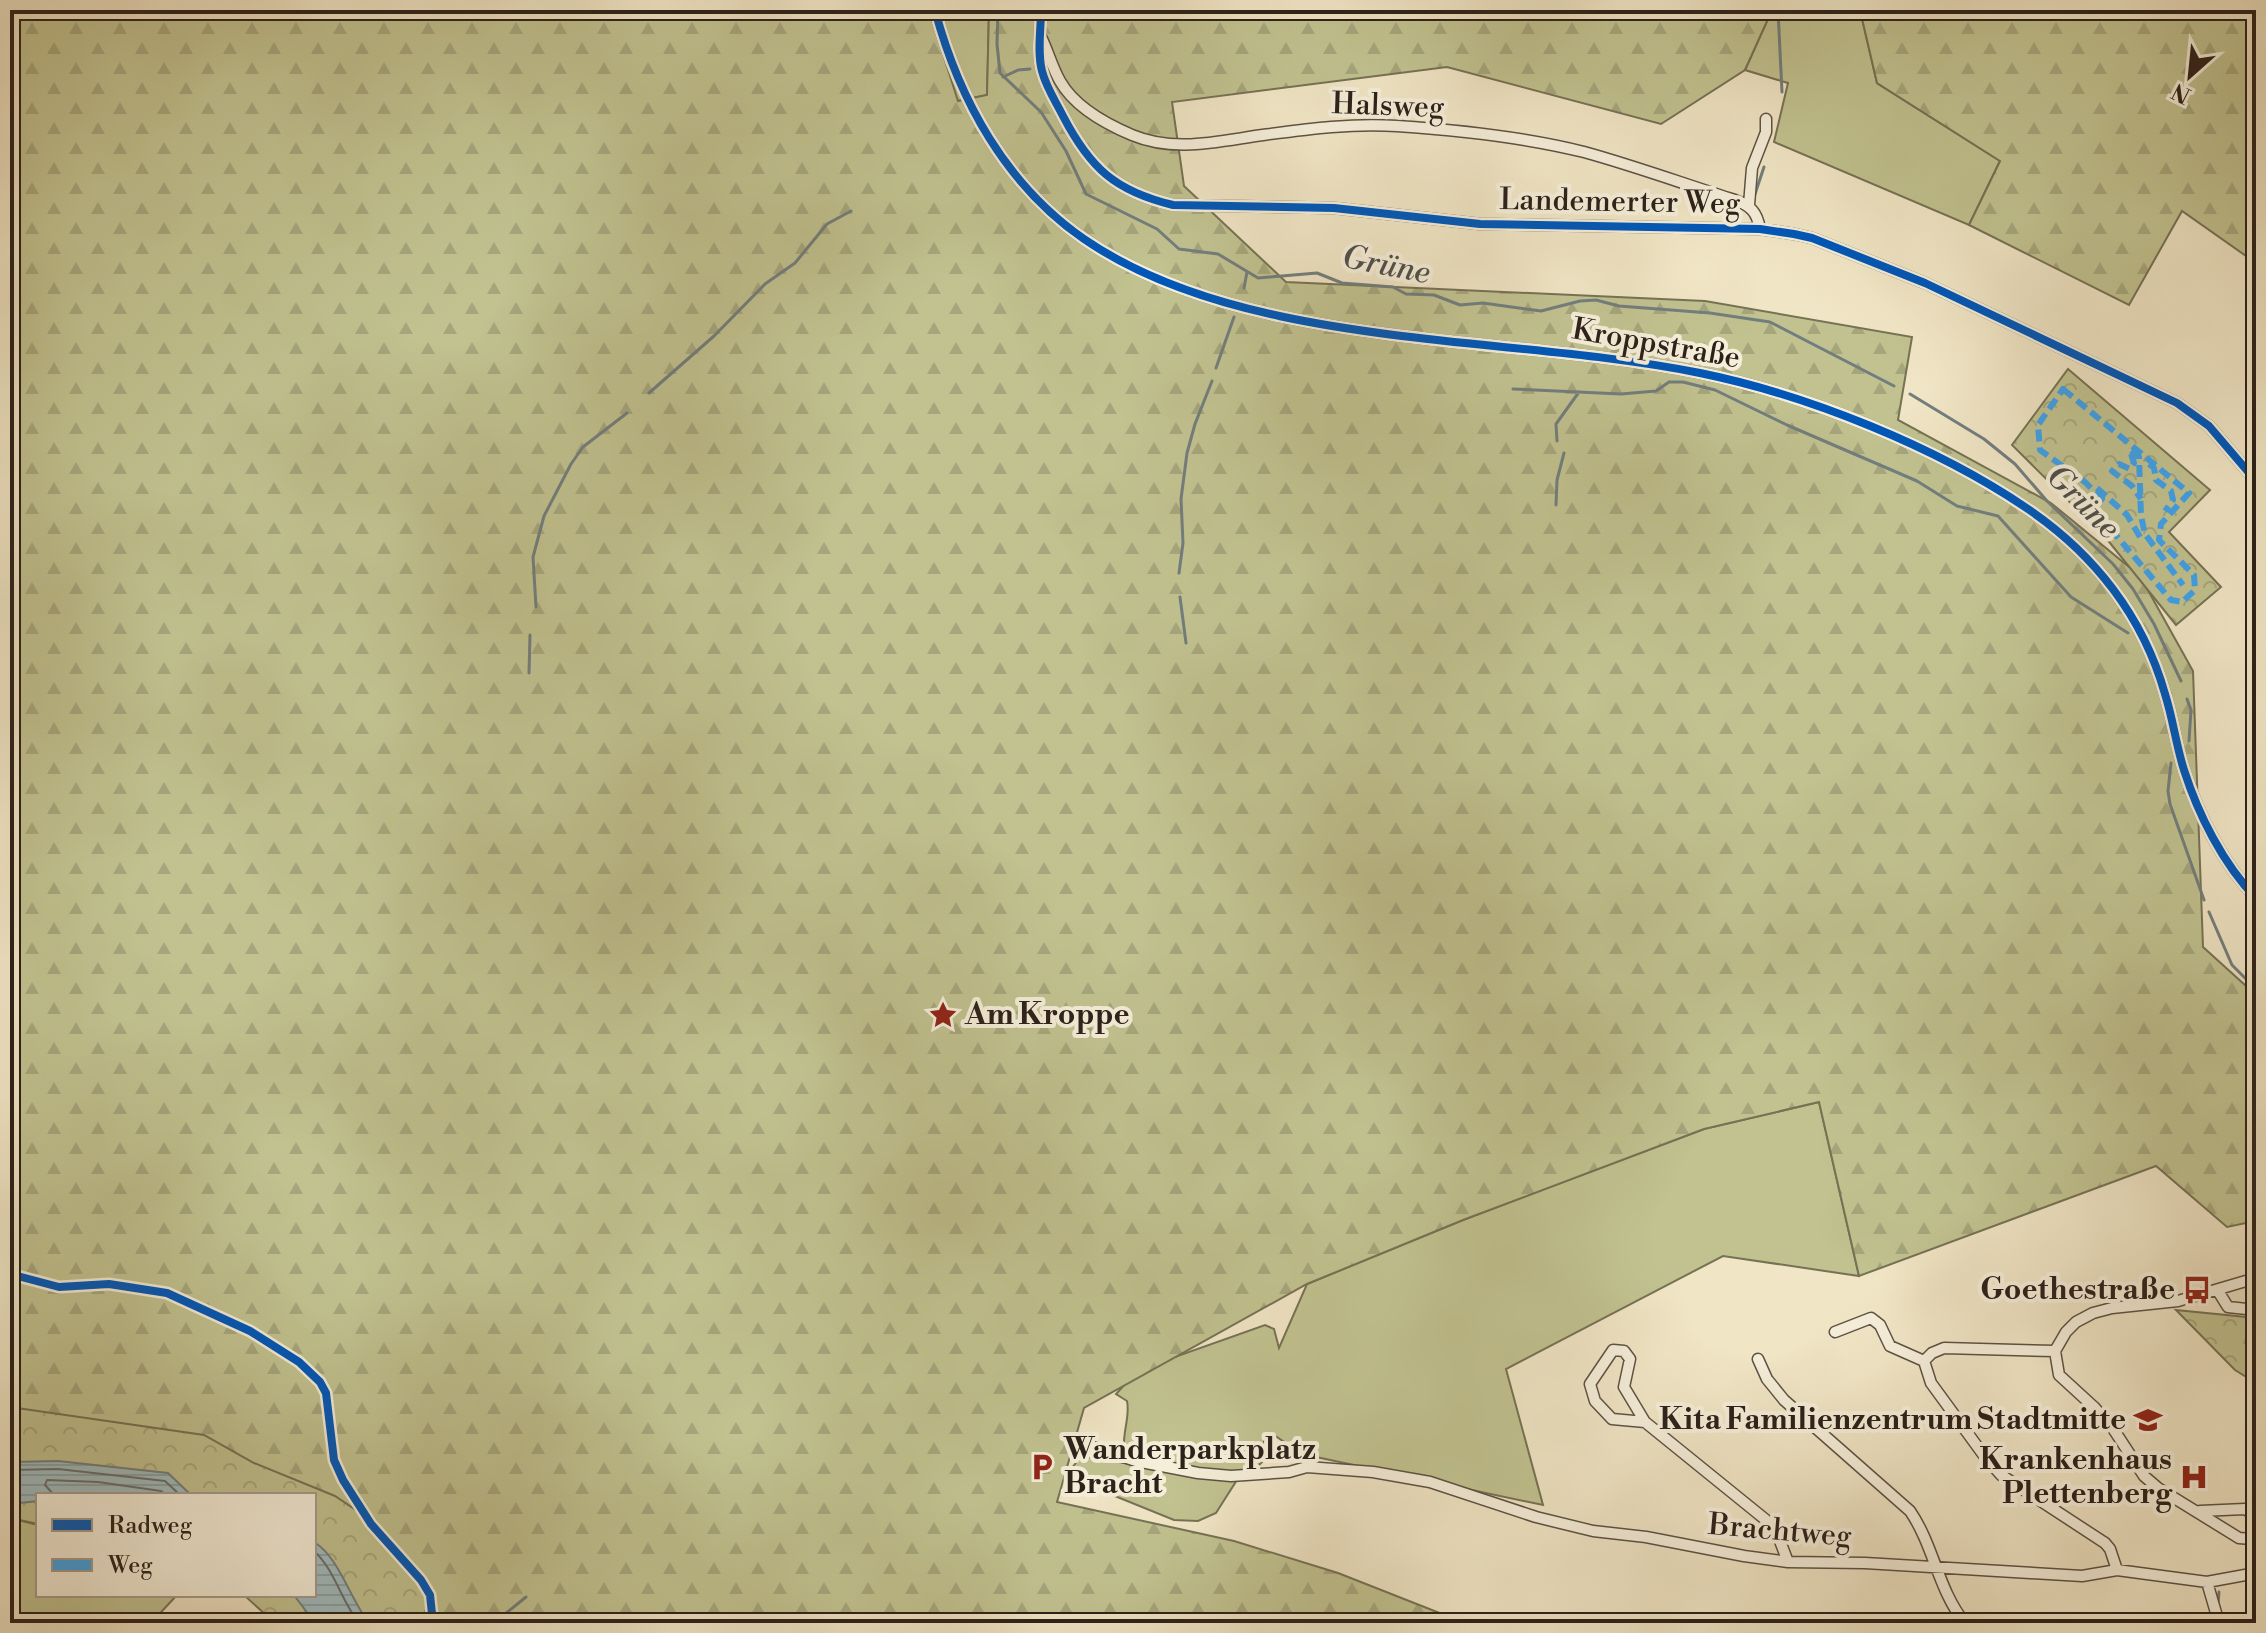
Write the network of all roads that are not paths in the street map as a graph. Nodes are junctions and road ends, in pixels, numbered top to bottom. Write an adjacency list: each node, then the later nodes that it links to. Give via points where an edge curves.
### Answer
1 (935, 10): 8 (street, Kroppstraße, via 975,115 1011,169 1081,237 1140,269 1218,299 1312,321 1577,352 1749,384 1902,441 2031,511 2097,568 2142,633 2195,798 2220,848)
2 (1041, 10): 3 (street, Landemerter Weg)
3 (1040, 36): 5 (street, Halsweg, via 1058,79 1082,106 1133,136 1164,145 1191,146 1349,124 1412,127 1582,152); 6 (street, Landemerter Weg, via 1043,74 1086,156 1119,185 1148,199 1173,205 1334,208 1480,224)
4 (1766, 119): 5 (street, via 1752,168)
5 (1749, 205): 6 (street, via 1758,215)
6 (1760, 229): 7 (street, Landemerter Weg, via 1812,238 1925,283 2177,403 2209,426)
7 (2256, 481)
8 (2256, 898)
9 (2256, 1278): 10 (street)
10 (2218, 1291): 11 (street, via 2228,1307); 13 (street, via 2093,1313 2076,1322)
11 (2256, 1310)
12 (1835, 1332): 15 (street, via 1871,1318 1890,1346)
13 (2055, 1351): 15 (street, via 1944,1348); 18 (street, via 2059,1375 2112,1427 2144,1476)
14 (1758, 1359): 22 (street, via 1784,1400 1910,1511)
15 (1924, 1361): 23 (street, via 1931,1383 2001,1475 2105,1543)
16 (1645, 1422): 16 (street, via 1612,1419 1595,1401 1590,1384 1613,1350 1624,1351 1630,1359 1624,1387); 21 (street, via 1766,1520)
17 (1093, 1447): 21 (street, Brachtweg, via 1198,1473 1258,1475 1307,1467 1373,1472 1430,1482 1593,1531)
18 (2198, 1511): 19 (street, via 2245,1509); 20 (street, via 2239,1538)
19 (2256, 1516)
20 (2256, 1534)
21 (1788, 1562): 22 (street, Brachtweg)
22 (1935, 1566): 23 (street, Brachtweg, via 2082,1576); 26 (street)
23 (2117, 1570): 25 (street, Brachtweg)
24 (2256, 1573): 25 (street, Brachtweg)
25 (2207, 1582): 27 (street)
26 (1965, 1623)
27 (2219, 1623)

